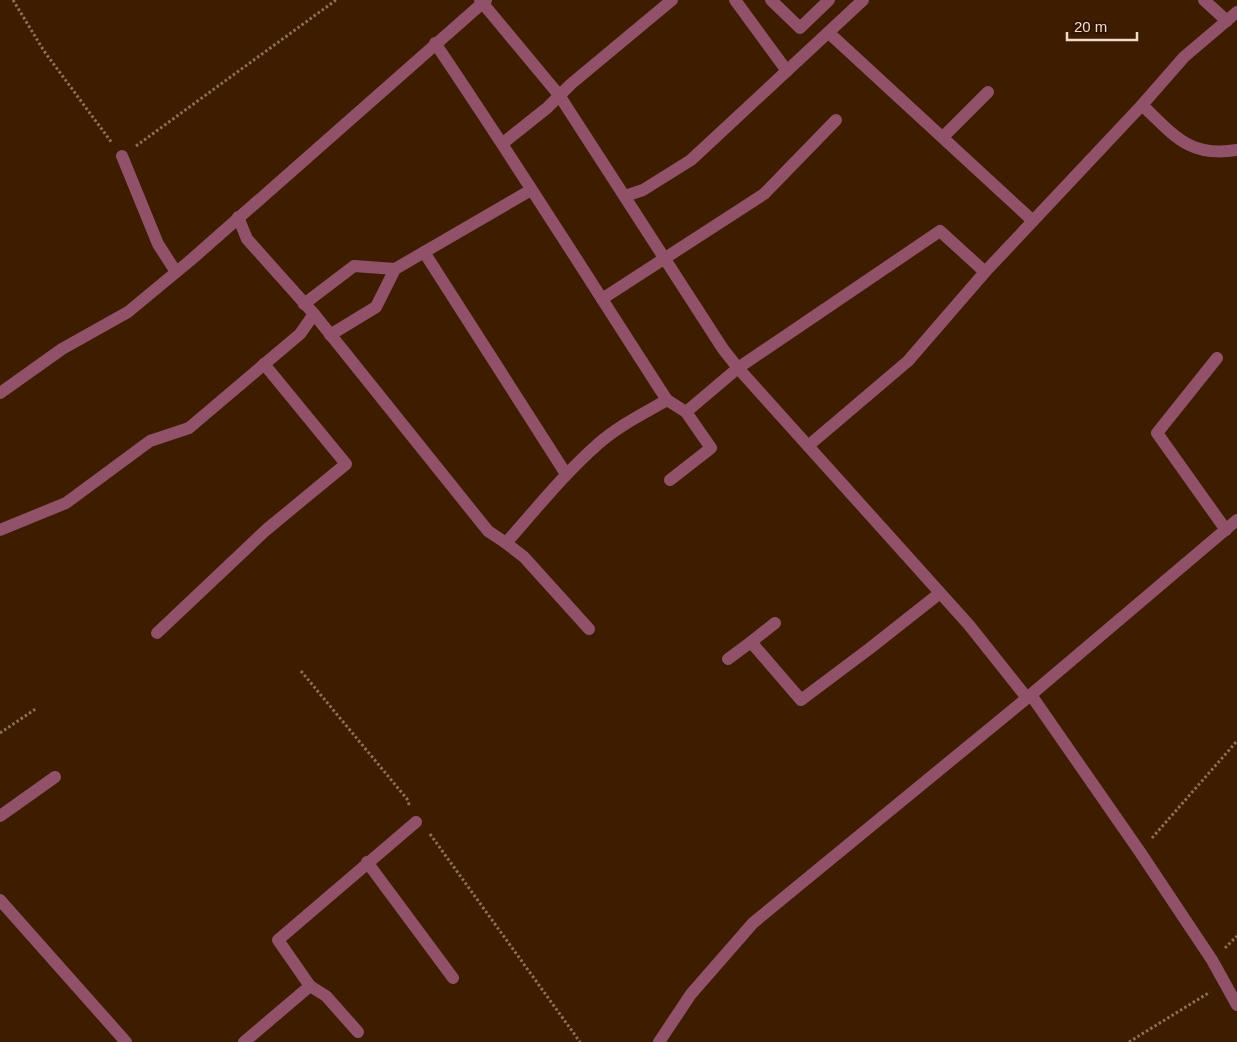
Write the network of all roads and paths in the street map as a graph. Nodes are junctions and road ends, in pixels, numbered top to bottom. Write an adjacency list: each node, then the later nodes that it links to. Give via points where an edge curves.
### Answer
1 (14, 0): 21 (path, via 44,52)
2 (336, 0): 21 (path)
3 (672, 0): 15 (street)
4 (735, 0): 13 (street)
5 (771, 0): 6 (street, via 800,28)
6 (829, 0)
7 (863, 0): 11 (street)
8 (1204, 0): 10 (street)
9 (483, 1): 12 (street); 15 (street)
10 (1232, 16): 16 (street, via 1184,57)
11 (829, 33): 13 (street); 18 (street)
12 (436, 43): 19 (street); 24 (street)
13 (787, 71): 23 (street, via 692,160 643,190)
14 (988, 92): 18 (street)
15 (559, 95): 19 (street); 23 (street)
16 (1142, 105): 20 (street, via 1183,143 1215,152); 25 (street)
17 (836, 120): 27 (street, via 764,194)
18 (943, 137): 25 (street)
19 (503, 143): 22 (street)
20 (1237, 150)
21 (122, 156): 29 (street, via 158,244)
22 (531, 190): 26 (street); 31 (street)
23 (624, 196): 27 (street)
24 (238, 217): 29 (street); 32 (street, via 247,239)
25 (1033, 221): 30 (street)
26 (424, 252): 28 (street); 42 (street)
27 (666, 259): 31 (street); 37 (street)
28 (395, 268): 32 (street, via 354,266); 34 (street, via 376,307)
29 (176, 272): 38 (street, via 128,312 62,348)
30 (986, 272): 37 (street, via 940,231); 41 (street, via 908,361)
31 (602, 299): 39 (street)
32 (304, 304): 33 (street)
33 (314, 314): 34 (street); 36 (street, via 300,334)
34 (330, 335): 47 (street, via 488,531)
35 (1217, 358): 46 (street, via 1157,433)
36 (264, 364): 45 (street, via 189,428 150,441 66,503); 51 (street, via 346,464 266,530)
37 (738, 368): 40 (street); 41 (street)
38 (0, 393)
39 (666, 400): 40 (street); 42 (street, via 599,443)
40 (686, 412): 43 (street, via 711,448)
41 (808, 446): 48 (street)
42 (566, 474): 47 (street)
43 (670, 480)
44 (1237, 520): 46 (street)
45 (0, 530)
46 (1226, 530): 55 (street)
47 (506, 543): 50 (street, via 524,557)
48 (940, 593): 52 (street, via 801,700); 55 (street)
49 (775, 623): 52 (street)
50 (589, 628)
51 (157, 633)
52 (751, 642): 53 (street)
53 (728, 658)
54 (301, 671): 61 (path, via 407,799)
55 (1029, 696): 62 (street); 73 (street, via 753,923 692,994)
56 (37, 708): 57 (path)
57 (0, 733)
58 (1237, 741): 62 (path)
59 (55, 777): 60 (street)
60 (0, 816)
61 (416, 822): 63 (street); 72 (path, via 434,837)
62 (1140, 852): 66 (street)
63 (366, 862): 65 (street); 67 (street, via 278,940)
64 (0, 900): 70 (street)
65 (453, 978)
66 (1225, 982): 68 (street); 74 (path)
67 (310, 986): 69 (street, via 326,996); 71 (street)
68 (1237, 1005)
69 (358, 1032)
70 (126, 1042)
71 (244, 1042)
72 (580, 1042)
73 (659, 1042)
74 (1129, 1042)

